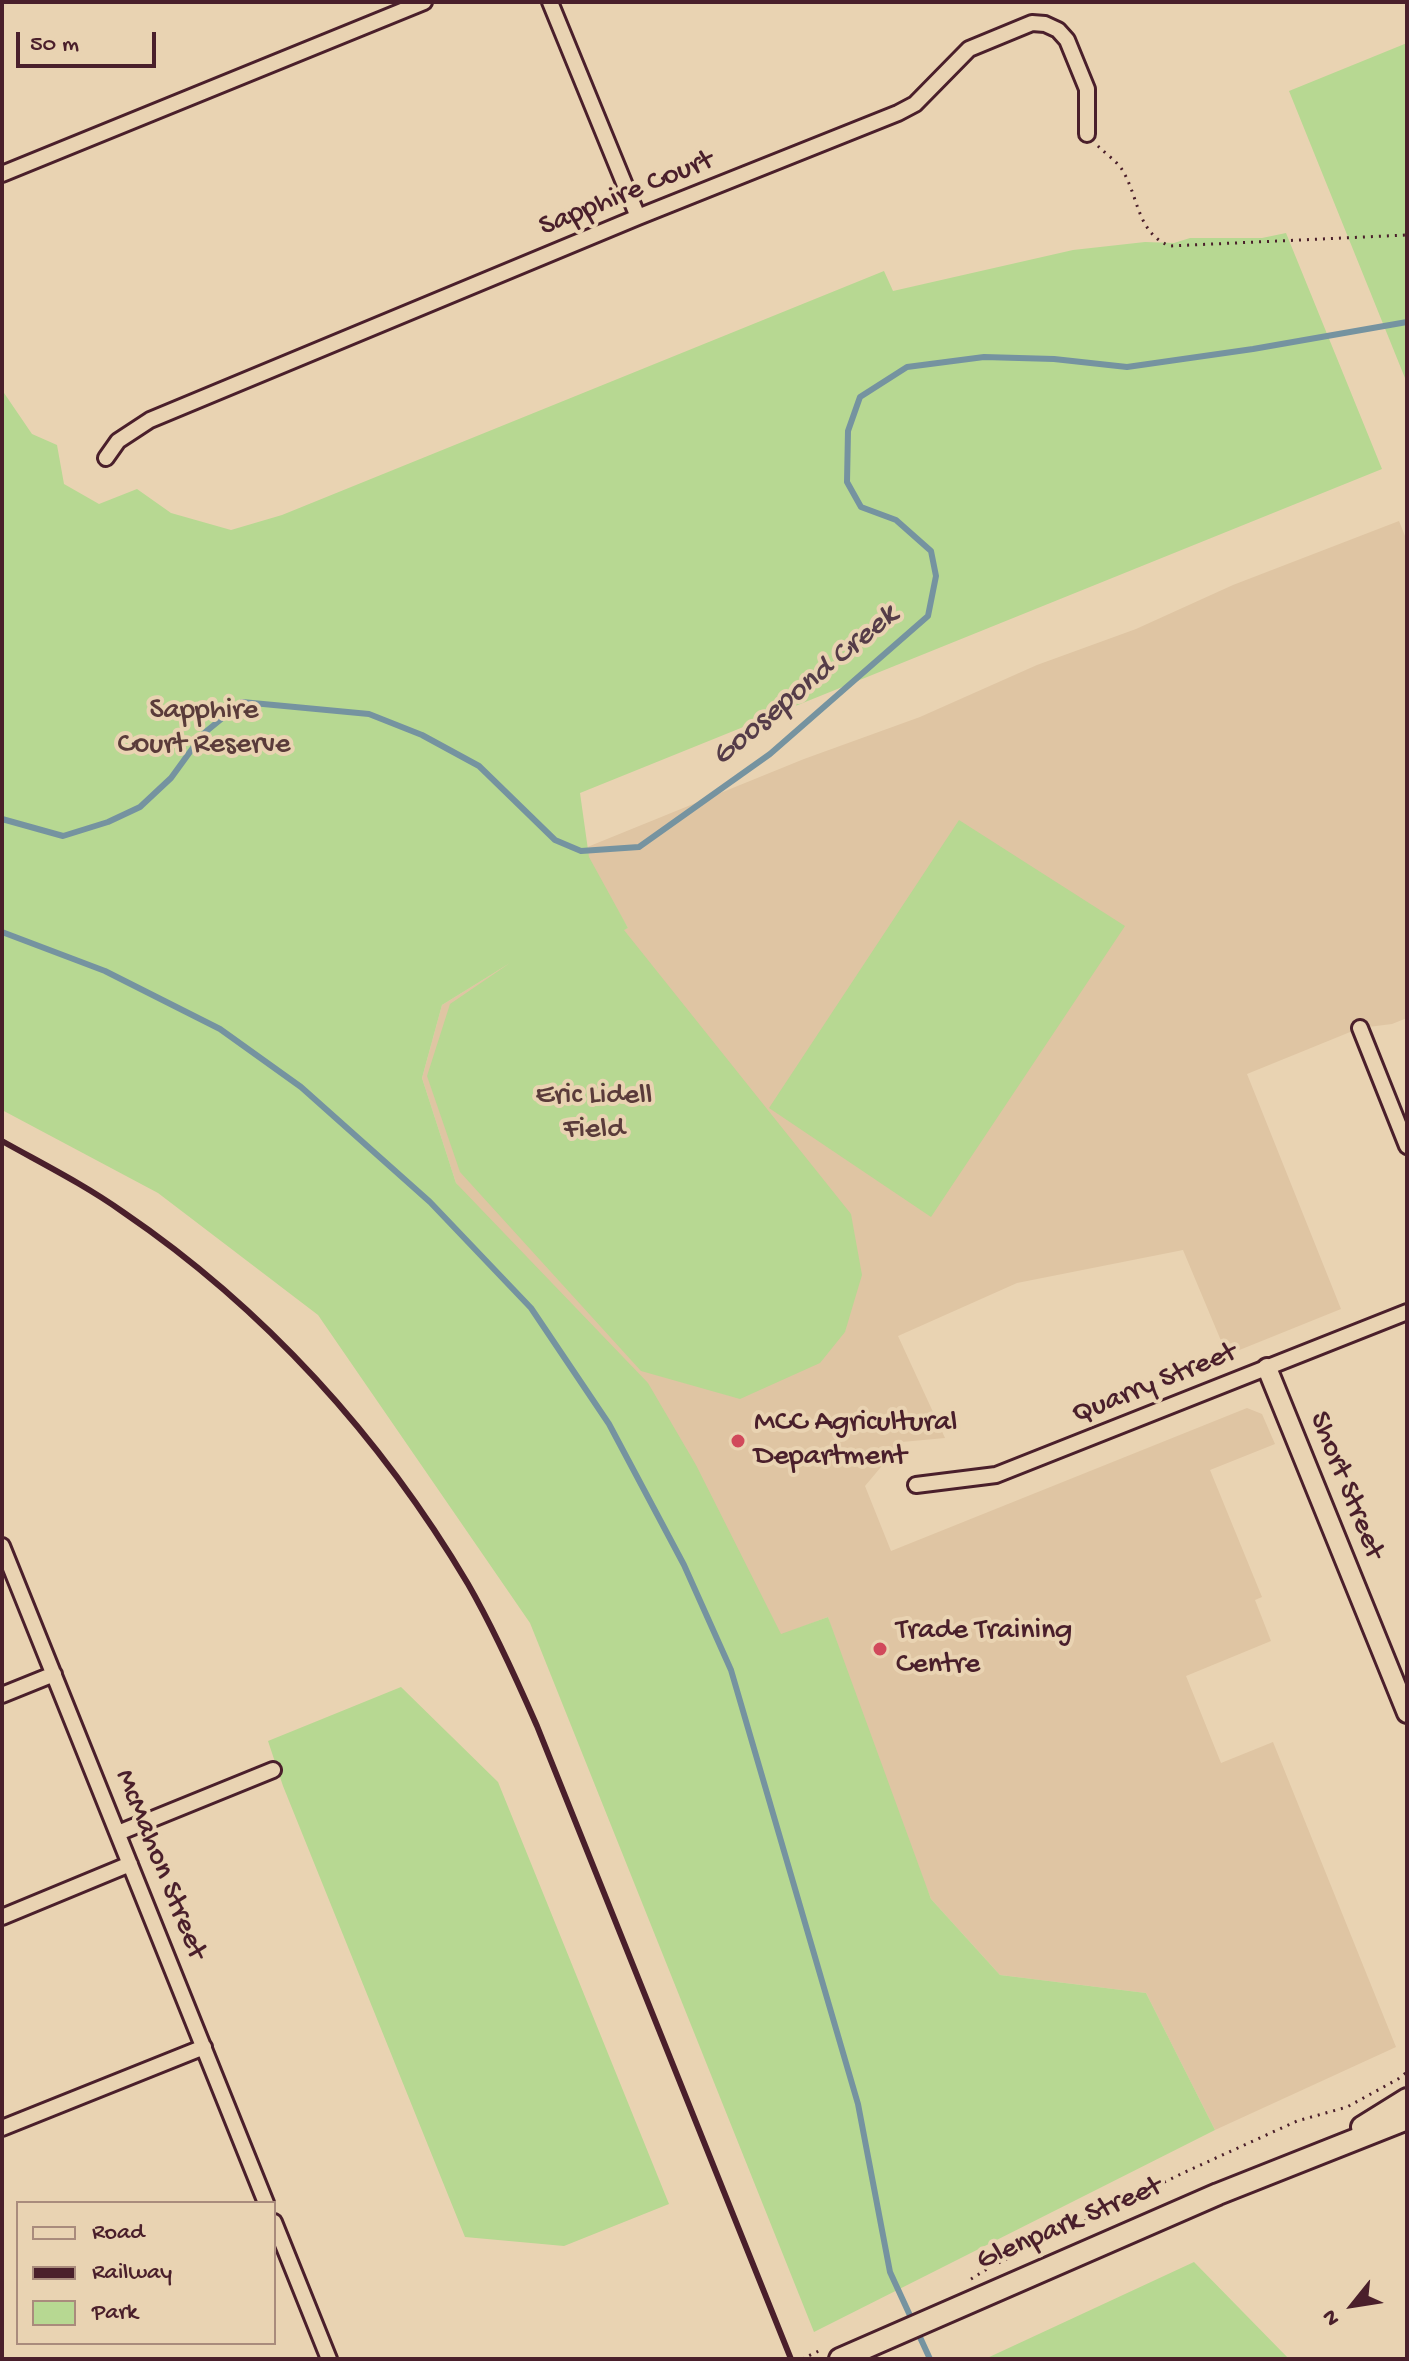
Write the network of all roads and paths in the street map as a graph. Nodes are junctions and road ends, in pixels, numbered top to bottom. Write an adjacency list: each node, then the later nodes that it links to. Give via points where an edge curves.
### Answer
1 (424, 2): 4 (street)
2 (550, 2): 5 (street)
3 (1087, 134): 5 (street, Sapphire Court, via 1087,89 1067,40 1058,30 1032,23 969,49 915,104 898,113); 6 (path, via 1121,168 1145,226 1170,246)
4 (2, 174)
5 (638, 217): 7 (street, Sapphire Court, via 150,420 118,441)
6 (1407, 235)
7 (106, 458)
8 (1360, 1028): 9 (street)
9 (1407, 1146)
10 (1407, 1312): 11 (street, Quarry Street)
11 (1267, 1368): 12 (street, Quarry Street, via 996,1475); 16 (street, Short Street)
12 (916, 1485)
13 (2, 1546): 14 (street, McMahon Street)
14 (54, 1674): 15 (street); 18 (street, McMahon Street)
15 (2, 1695)
16 (1407, 1713)
17 (273, 1770): 18 (street)
18 (118, 1833): 19 (street, McMahon Street)
19 (130, 1864): 20 (street); 21 (street, McMahon Street)
20 (2, 1917)
21 (204, 2047): 25 (street); 27 (street, McMahon Street)
22 (1407, 2072): 29 (path, via 1347,2107 1297,2121 1183,2173)
23 (1407, 2099): 26 (main road, Glenpark Street)
24 (1407, 2119): 26 (main road, Glenpark Street)
25 (2, 2128)
26 (1325, 2150): 31 (main road, Glenpark Street)
27 (265, 2201)
28 (276, 2227): 30 (street)
29 (961, 2286)
30 (329, 2359)
31 (840, 2359)

